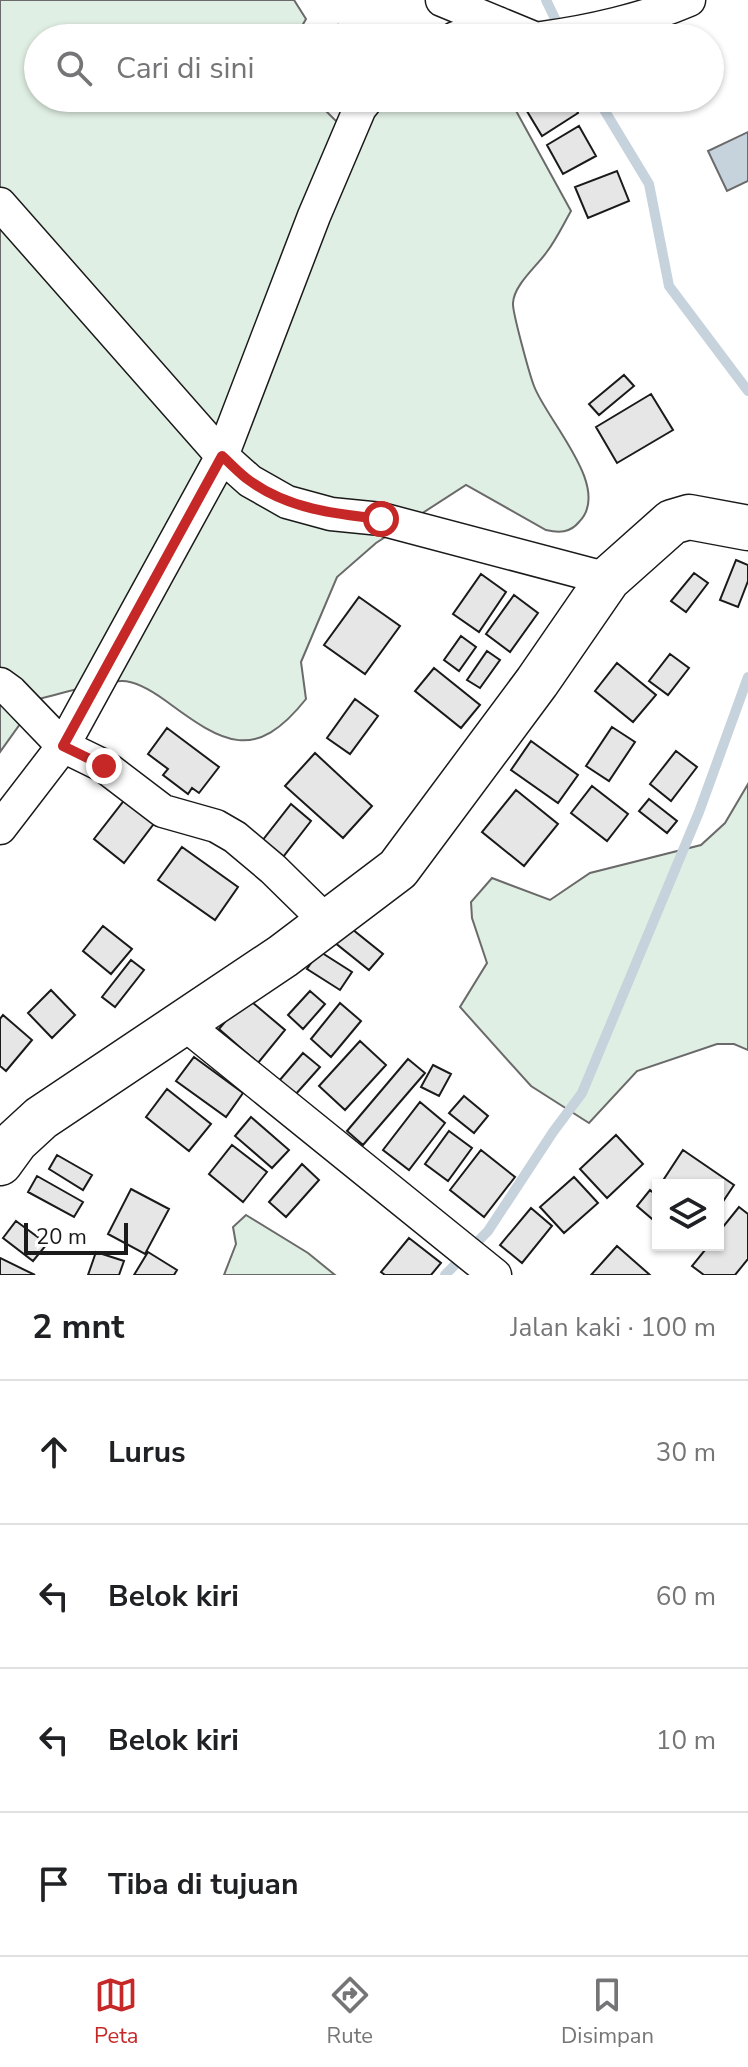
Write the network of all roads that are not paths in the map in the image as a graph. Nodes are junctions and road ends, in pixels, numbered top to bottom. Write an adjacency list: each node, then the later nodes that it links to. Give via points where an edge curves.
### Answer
1 (442, 0): 3 (street)
2 (689, 0): 5 (street)
3 (498, 23): 4 (street)
4 (495, 24)
5 (614, 24)
6 (358, 112): 8 (street)
7 (0, 204): 8 (street)
8 (222, 456): 10 (street, via 250,481 287,502 381,519); 12 (street)
9 (748, 528): 10 (street, via 689,517 672,522)
10 (608, 579): 14 (street, via 414,850 381,884)
11 (0, 684): 12 (street)
12 (63, 746): 13 (street); 14 (street, via 104,766 163,811 235,837)
13 (0, 828)
14 (328, 923): 15 (street)
15 (182, 1022): 16 (street, via 41,1118); 17 (street)
16 (0, 1163)
17 (476, 1260)

